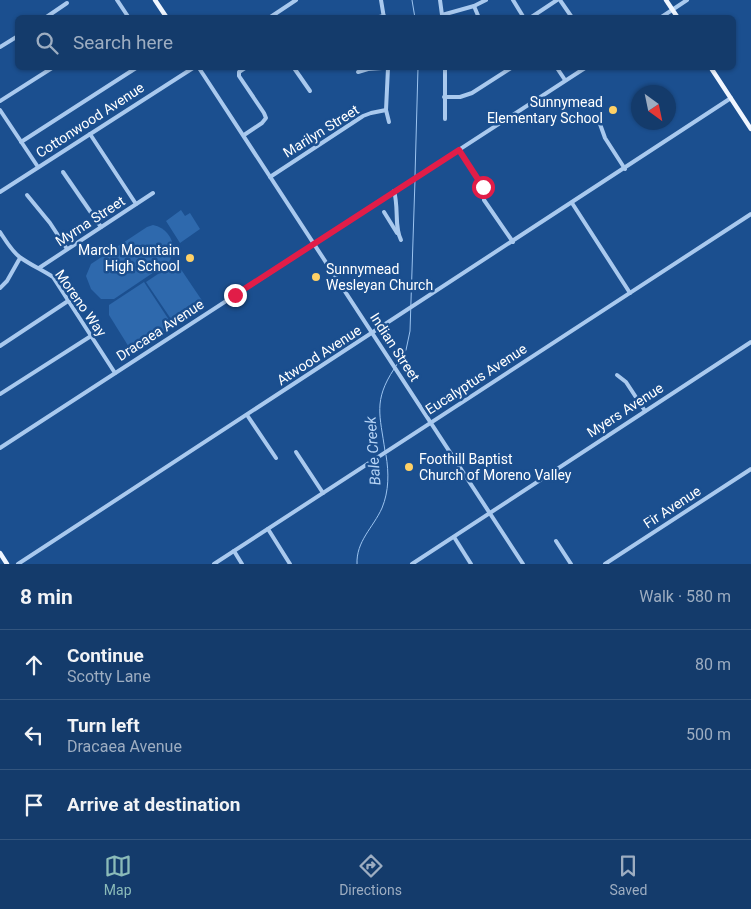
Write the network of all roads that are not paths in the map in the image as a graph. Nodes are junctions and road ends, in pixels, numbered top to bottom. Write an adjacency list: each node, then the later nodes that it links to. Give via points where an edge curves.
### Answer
1 (118, 0): 15 (street)
2 (156, 0): 16 (main road)
3 (296, 0): 17 (street)
4 (380, 0): 18 (street)
5 (440, 0): 19 (street)
6 (486, 0): 12 (street)
7 (513, 0): 22 (street)
8 (559, 0): 23 (street); 24 (street)
9 (666, 0): 13 (main road)
10 (687, 0): 13 (street)
11 (67, 3): 14 (street)
12 (474, 6): 20 (street); 21 (street)
13 (672, 10): 25 (street); 26 (main road)
14 (49, 15)
15 (127, 15)
16 (165, 15)
17 (274, 15)
18 (384, 15)
19 (442, 15)
20 (445, 15)
21 (478, 15)
22 (522, 15)
23 (535, 15)
24 (570, 15)
25 (664, 15)
26 (676, 15)
27 (15, 38): 28 (street)
28 (0, 47)
29 (49, 70): 47 (street)
30 (133, 70): 56 (street)
31 (190, 70): 54 (street, Cottonwood Avenue)
32 (200, 70): 55 (street, Indian Street)
33 (242, 70): 55 (street, via 239,76 266,118)
34 (295, 70): 44 (street)
35 (365, 70): 42 (street)
36 (388, 70): 49 (street)
37 (445, 70): 45 (street)
38 (508, 70): 45 (street, via 472,93)
39 (558, 70): 43 (street)
40 (582, 70): 43 (street, Dracaea Avenue)
41 (712, 70): 46 (main road)
42 (358, 72)
43 (565, 80): 57 (street, Dracaea Avenue)
44 (310, 91)
45 (444, 97): 50 (street)
46 (731, 98): 53 (main road); 59 (street, Atwood Avenue)
47 (0, 101)
48 (0, 110): 56 (street)
49 (386, 110): 51 (street); 61 (street, Marilyn Street, via 363,116)
50 (445, 119)
51 (389, 122)
52 (600, 124): 59 (street)
53 (751, 129)
54 (90, 134): 58 (street, Cottonwood Avenue); 69 (street)
55 (244, 135): 61 (street, Indian Street)
56 (21, 142): 58 (street)
57 (459, 150): 62 (street); 63 (street, Dracaea Avenue)
58 (38, 167): 64 (street, Cottonwood Avenue)
59 (625, 169): 68 (street, Atwood Avenue)
60 (63, 172): 74 (street)
61 (270, 176): 79 (street, Indian Street)
62 (483, 187)
63 (394, 191): 71 (street); 79 (street, Dracaea Avenue)
64 (0, 192)
65 (152, 193): 69 (street, Myrna Street)
66 (26, 195): 80 (street)
67 (484, 200): 78 (street)
68 (572, 203): 78 (street, Atwood Avenue); 84 (street)
69 (136, 204): 74 (street, Myrna Street)
70 (384, 212): 73 (street)
71 (398, 212): 73 (street); 76 (street)
72 (751, 214): 84 (street, Eucalyptus Avenue)
73 (388, 218): 76 (street)
74 (101, 227): 80 (street, Myrna Street)
75 (0, 232): 81 (street, Moreno Way)
76 (398, 233): 77 (street)
77 (402, 240)
78 (512, 242): 86 (street, Atwood Avenue)
79 (314, 244): 86 (street, Indian Street); 90 (street, Dracaea Avenue)
80 (67, 249): 82 (street, Myrna Street)
81 (20, 258): 82 (street, Moreno Way); 83 (street, via 8,281)
82 (39, 268): 85 (street, Moreno Way, via 52,277)
83 (0, 288)
84 (630, 293): 95 (street, Eucalyptus Avenue)
85 (68, 301): 87 (street, Moreno Way); 89 (street)
86 (373, 333): 94 (street, Atwood Avenue); 95 (street, Indian Street)
87 (91, 336): 90 (street, Moreno Way); 92 (street)
88 (751, 342): 93 (street, Myers Avenue)
89 (0, 346)
90 (115, 373): 96 (street, Dracaea Avenue)
91 (617, 375): 93 (street, via 626,382)
92 (0, 394)
93 (645, 411): 101 (street, Myers Avenue)
94 (247, 415): 98 (street); 109 (street, Atwood Avenue)
95 (431, 422): 100 (street, Eucalyptus Avenue); 101 (street, Indian Street)
96 (0, 448)
97 (296, 452): 100 (street)
98 (276, 458)
99 (751, 469): 117 (street, Fir Avenue)
100 (323, 493): 102 (street, Eucalyptus Avenue)
101 (489, 512): 103 (street, Myers Avenue); 115 (street, Indian Street)
102 (268, 529): 105 (street, Eucalyptus Avenue); 112 (street)
103 (454, 537): 107 (street, Myers Avenue); 114 (street)
104 (556, 541): 116 (street)
105 (234, 551): 110 (street, Eucalyptus Avenue); 111 (street)
106 (0, 553): 108 (main road)
107 (419, 562): 113 (street, Myers Avenue)
108 (7, 564)
109 (18, 564)
110 (214, 564)
111 (242, 564)
112 (290, 564)
113 (412, 564)
114 (472, 564)
115 (523, 564)
116 (571, 564)
117 (604, 564)

